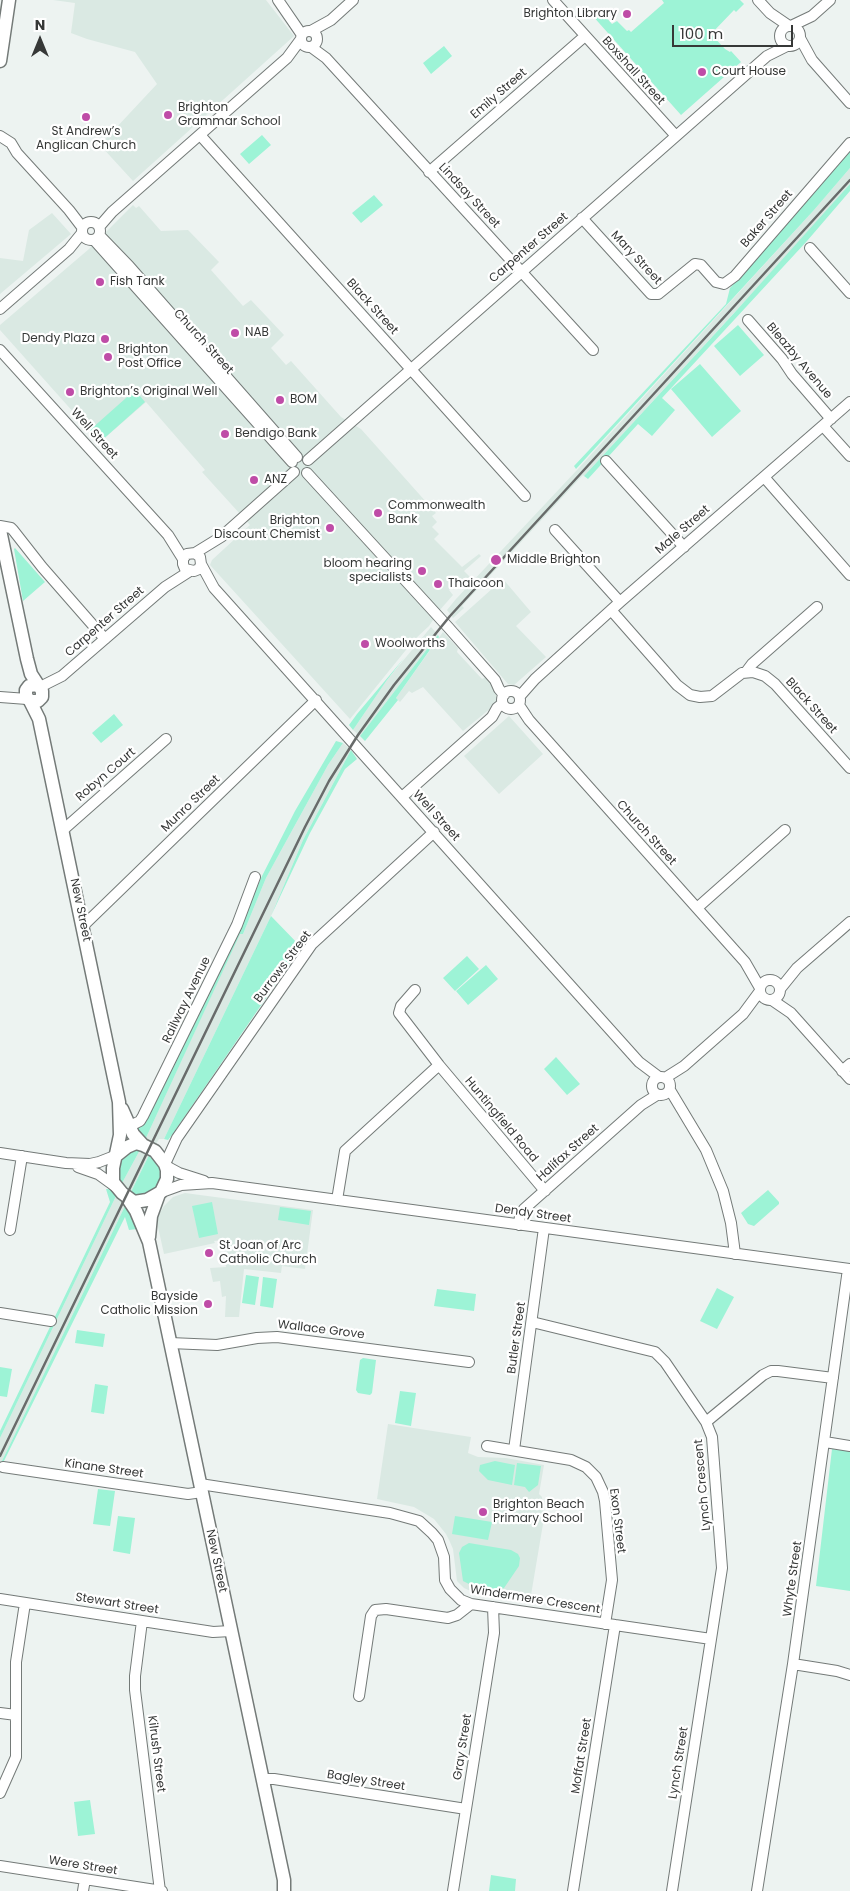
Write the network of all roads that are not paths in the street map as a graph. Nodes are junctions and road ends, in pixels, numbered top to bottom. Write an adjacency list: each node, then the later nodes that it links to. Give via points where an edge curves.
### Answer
1 (9, 0): 17 (main road)
2 (278, 0): 13 (street)
3 (353, 0): 13 (street)
4 (553, 0): 11 (street, Boxshall Street)
5 (758, 0): 7 (street)
6 (830, 0): 8 (street)
7 (770, 13): 9 (street); 10 (street)
8 (812, 16): 9 (street); 12 (street)
9 (790, 26): 10 (street, via 783,28); 12 (street, via 797,29)
10 (780, 35): 14 (street, via 782,42); 15 (street, Carpenter Street)
11 (585, 36): 21 (street, Boxshall Street); 25 (street, Emily Street)
12 (800, 36): 14 (street, via 797,44); 16 (street)
13 (309, 39): 19 (street); 25 (street, Lindsay Street)
14 (789, 46): 15 (street, Carpenter Street); 16 (street)
15 (767, 56): 21 (street, Carpenter Street)
16 (812, 60): 18 (street)
17 (0, 61)
18 (850, 103)
19 (200, 135): 27 (street); 36 (street, Black Street)
20 (0, 136): 24 (street, Church Street, via 7,139)
21 (676, 136): 26 (street, Carpenter Street)
22 (850, 142): 29 (street, Baker Street, via 730,281 719,284)
23 (0, 144): 24 (street, Church Street)
24 (17, 152): 27 (street, Church Street)
25 (429, 172): 30 (street, Lindsay Street)
26 (582, 218): 29 (street, Mary Street, via 651,294 658,294); 30 (street, Carpenter Street)
27 (90, 231): 32 (street); 42 (street, Church Street)
28 (810, 248): 31 (street)
29 (698, 264)
30 (521, 272): 35 (street, Lindsay Street); 36 (street, Carpenter Street)
31 (850, 293)
32 (1, 309)
33 (748, 320): 38 (street, Bleazby Avenue, via 782,358)
34 (0, 350): 49 (street, Well Street)
35 (593, 350)
36 (411, 369): 40 (street, Carpenter Street); 45 (street, Black Street)
37 (850, 402): 38 (street, Male Street)
38 (827, 422): 39 (street, Bleazby Avenue); 44 (street, Male Street)
39 (850, 456)
40 (308, 460): 42 (street, via 303,456); 43 (street, via 311,468)
41 (606, 461): 53 (street)
42 (295, 464): 43 (street, via 302,475); 50 (street)
43 (307, 473): 69 (street, Church Street)
44 (764, 477): 53 (street, Male Street); 58 (street)
45 (525, 496)
46 (0, 526): 52 (street, via 10,528)
47 (0, 530): 51 (main road, New Street)
48 (555, 530): 61 (street)
49 (168, 535): 54 (street, Well Street); 55 (street, Well Street)
50 (221, 536): 54 (street); 56 (street)
51 (3, 543): 52 (street); 66 (main road, New Street)
52 (23, 544): 64 (street)
53 (684, 547): 61 (street, Male Street)
54 (194, 553): 55 (street, via 187,554); 56 (street)
55 (183, 560): 57 (street); 59 (street, Carpenter Street)
56 (202, 564): 57 (street); 60 (street, Well Street)
57 (191, 572): 59 (street, Carpenter Street); 60 (street, Well Street)
58 (850, 575)
59 (164, 587): 64 (street, Carpenter Street)
60 (214, 588): 68 (street, Well Street)
61 (620, 602): 63 (street, Male Street)
62 (816, 608): 65 (street)
63 (611, 610): 65 (street, via 677,685 690,695 712,696); 69 (street, Male Street)
64 (105, 639): 66 (street, Carpenter Street, via 62,676)
65 (746, 672): 71 (street, Black Street, via 771,680)
66 (34, 693): 67 (street); 73 (main road, New Street)
67 (3, 697)
68 (316, 700): 72 (street, Well Street); 79 (street, Munro Street)
69 (511, 700): 72 (street, Male Street); 77 (street, Church Street)
70 (166, 739): 73 (street, Robyn Court)
71 (850, 768)
72 (402, 797): 75 (street, Well Street)
73 (63, 830): 79 (main road, New Street)
74 (785, 830): 77 (street)
75 (434, 832): 90 (street, Well Street); 92 (street, Burrows Street, via 312,944)
76 (255, 877): 91 (street, Railway Avenue, via 230,938 143,1116 140,1121)
77 (697, 908): 80 (street, Church Street)
78 (850, 922): 81 (street)
79 (83, 926): 91 (main road, New Street)
80 (745, 962): 81 (street, Church Street); 83 (street, Church Street)
81 (776, 985): 83 (street, via 764,983); 84 (street, via 778,997); 85 (street, Church Street)
82 (415, 990): 87 (street, Huntingfield Road, via 399,1013)
83 (760, 990): 84 (street, via 762,996); 86 (street, Halifax Street)
84 (769, 1000): 85 (street, Church Street); 86 (street, Halifax Street)
85 (791, 1013): 88 (street, Church Street)
86 (743, 1014): 90 (street, Halifax Street)
87 (439, 1065): 101 (street, Huntingfield Road); 104 (street, via 345,1151)
88 (846, 1067): 89 (street, Church Street)
89 (850, 1079)
90 (661, 1086): 101 (street, Halifax Street); 109 (street, Well Street, via 706,1150 724,1191)
91 (125, 1127): 93 (main road); 95 (main road, New Street)
92 (177, 1138): 93 (street, via 165,1146); 98 (street, Burrows Street)
93 (147, 1146): 95 (main road, via 132,1144); 98 (main road)
94 (0, 1153): 96 (street)
95 (117, 1155): 97 (street, via 93,1164); 100 (main road, via 112,1173)
96 (22, 1156): 97 (street); 107 (street)
97 (66, 1163): 100 (street, via 98,1174)
98 (166, 1165): 99 (street, Dendy Street, via 182,1174); 102 (main road, via 167,1179)
99 (212, 1183): 102 (street, Dendy Street, via 181,1185); 104 (street, Dendy Street)
100 (117, 1188): 103 (main road)
101 (544, 1191): 105 (street, Halifax Street, via 524,1209)
102 (159, 1194): 103 (main road, via 143,1201); 108 (main road, New Street, via 150,1218)
103 (128, 1199): 108 (main road, New Street)
104 (337, 1200): 105 (street, Dendy Street)
105 (519, 1225): 106 (street, Dendy Street)
106 (544, 1228): 109 (street, Dendy Street); 113 (street, Butler Street)
107 (10, 1230)
108 (149, 1242): 114 (main road, New Street)
109 (735, 1254): 110 (street, Dendy Street)
110 (849, 1269): 116 (street, Whyte Street)
111 (0, 1313): 112 (street)
112 (51, 1321)
113 (532, 1322): 117 (street, Lynch Crescent, via 655,1352); 121 (street, Butler Street)
114 (170, 1343): 115 (street, Wallace Grove, via 217,1345 277,1337); 123 (main road, New Street)
115 (469, 1362)
116 (833, 1378): 117 (street, via 770,1371); 118 (street, Whyte Street)
117 (706, 1422): 131 (street, Lynch Crescent, via 714,1445 722,1568)
118 (825, 1442): 120 (street); 132 (street, Whyte Street)
119 (487, 1446): 121 (street, Exon Street)
120 (850, 1446)
121 (514, 1450): 129 (street, Exon Street, via 580,1463 591,1471 600,1485 612,1580)
122 (3, 1467): 123 (street, Kinane Street, via 188,1494)
123 (201, 1488): 126 (street, Windermere Crescent, via 390,1513 419,1521 440,1546 450,1589 461,1600); 130 (main road, New Street)
124 (0, 1599): 125 (street, Stewart Street)
125 (25, 1603): 128 (street, Stewart Street); 136 (street, via 16,1662)
126 (471, 1604): 127 (street, Windermere Crescent); 134 (street, via 458,1615 448,1618 375,1610 371,1616)
127 (493, 1607): 129 (street, Windermere Crescent); 139 (street, Gray Street, via 494,1633)
128 (142, 1621): 130 (street, Stewart Street, via 213,1632); 144 (street, Kilrush Street, via 135,1690)
129 (610, 1625): 131 (street, Windermere Crescent); 146 (street, Moffat Street)
130 (231, 1631): 137 (main road, New Street)
131 (711, 1639): 147 (street, Lynch Street)
132 (793, 1664): 133 (street); 148 (street, Whyte Street)
133 (849, 1673)
134 (359, 1696)
135 (0, 1712): 136 (street)
136 (16, 1715): 138 (street, via 16,1757)
137 (263, 1779): 139 (street, Bagley Street); 142 (main road, New Street)
138 (0, 1793)
139 (466, 1809): 145 (street, Gray Street)
140 (0, 1866): 141 (street, Were Street)
141 (84, 1879): 143 (street); 144 (street, Were Street)
142 (286, 1887)
143 (83, 1891)
144 (161, 1891)
145 (453, 1891)
146 (573, 1891)
147 (672, 1891)
148 (757, 1891)

